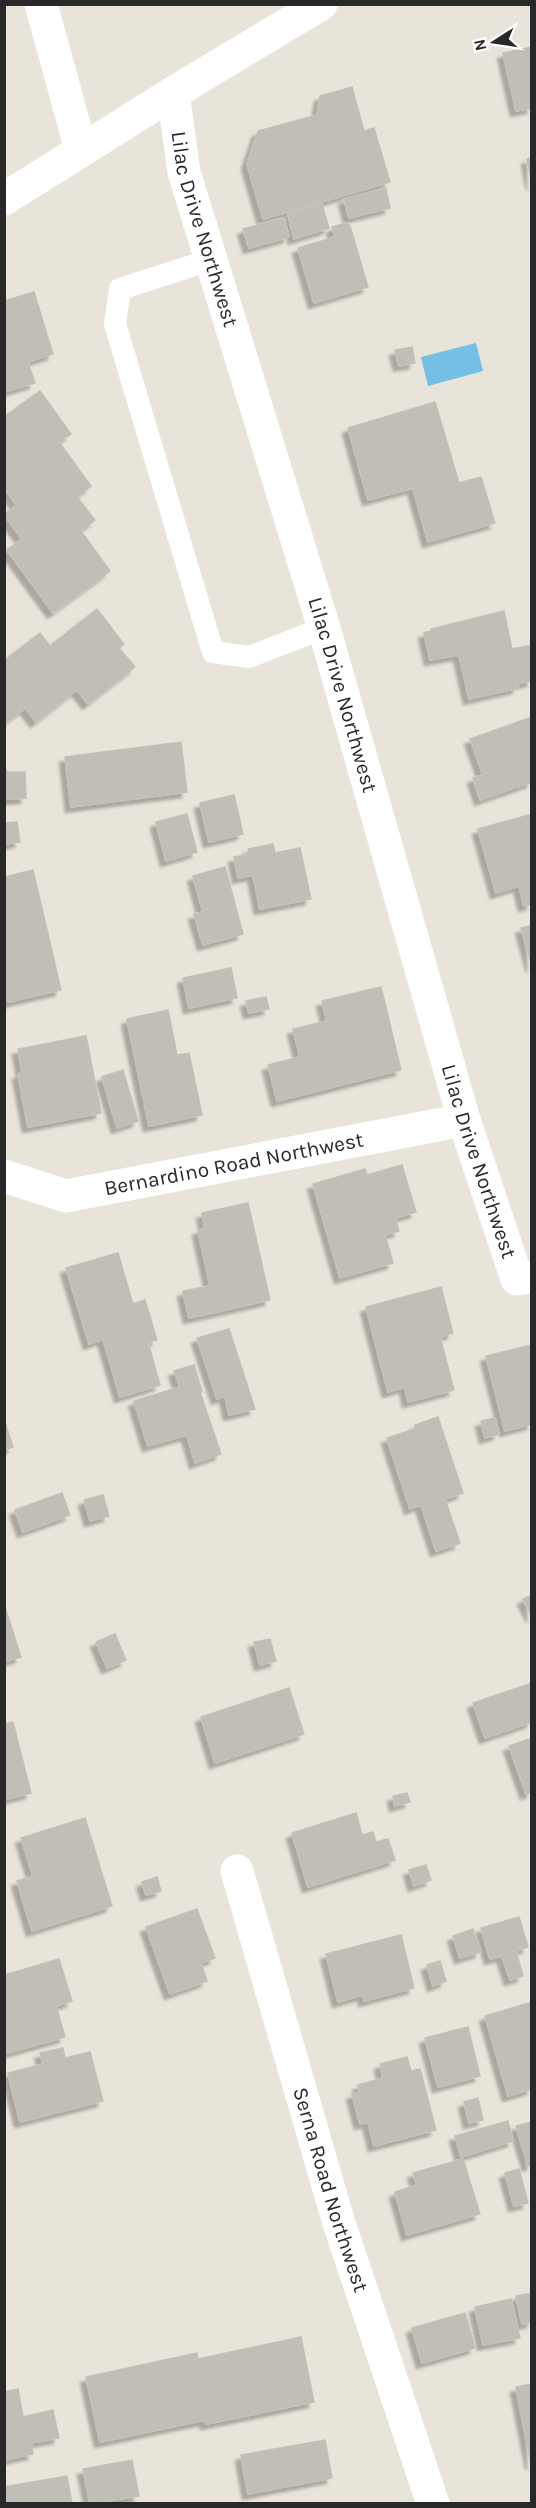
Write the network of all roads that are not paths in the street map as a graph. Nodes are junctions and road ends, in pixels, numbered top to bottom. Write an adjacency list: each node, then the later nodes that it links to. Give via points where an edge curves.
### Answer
1 (41, 4): 4 (street)
2 (321, 4): 3 (street)
3 (173, 93): 4 (street); 6 (street, Lilac Drive Northwest, via 184,172)
4 (81, 150): 5 (street)
5 (4, 199)
6 (210, 260): 7 (street, Lilac Drive Northwest); 7 (lane, via 120,290 114,324 213,652 249,657)
7 (324, 628): 8 (street, Lilac Drive Northwest)
8 (464, 1120): 9 (street, Bernardino Road Northwest, via 66,1196); 10 (street, Lilac Drive Northwest, via 518,1279)
9 (4, 1176)
10 (531, 1277)
11 (237, 1871): 12 (street, Serna Road Northwest, via 338,2220)
12 (433, 2504)

